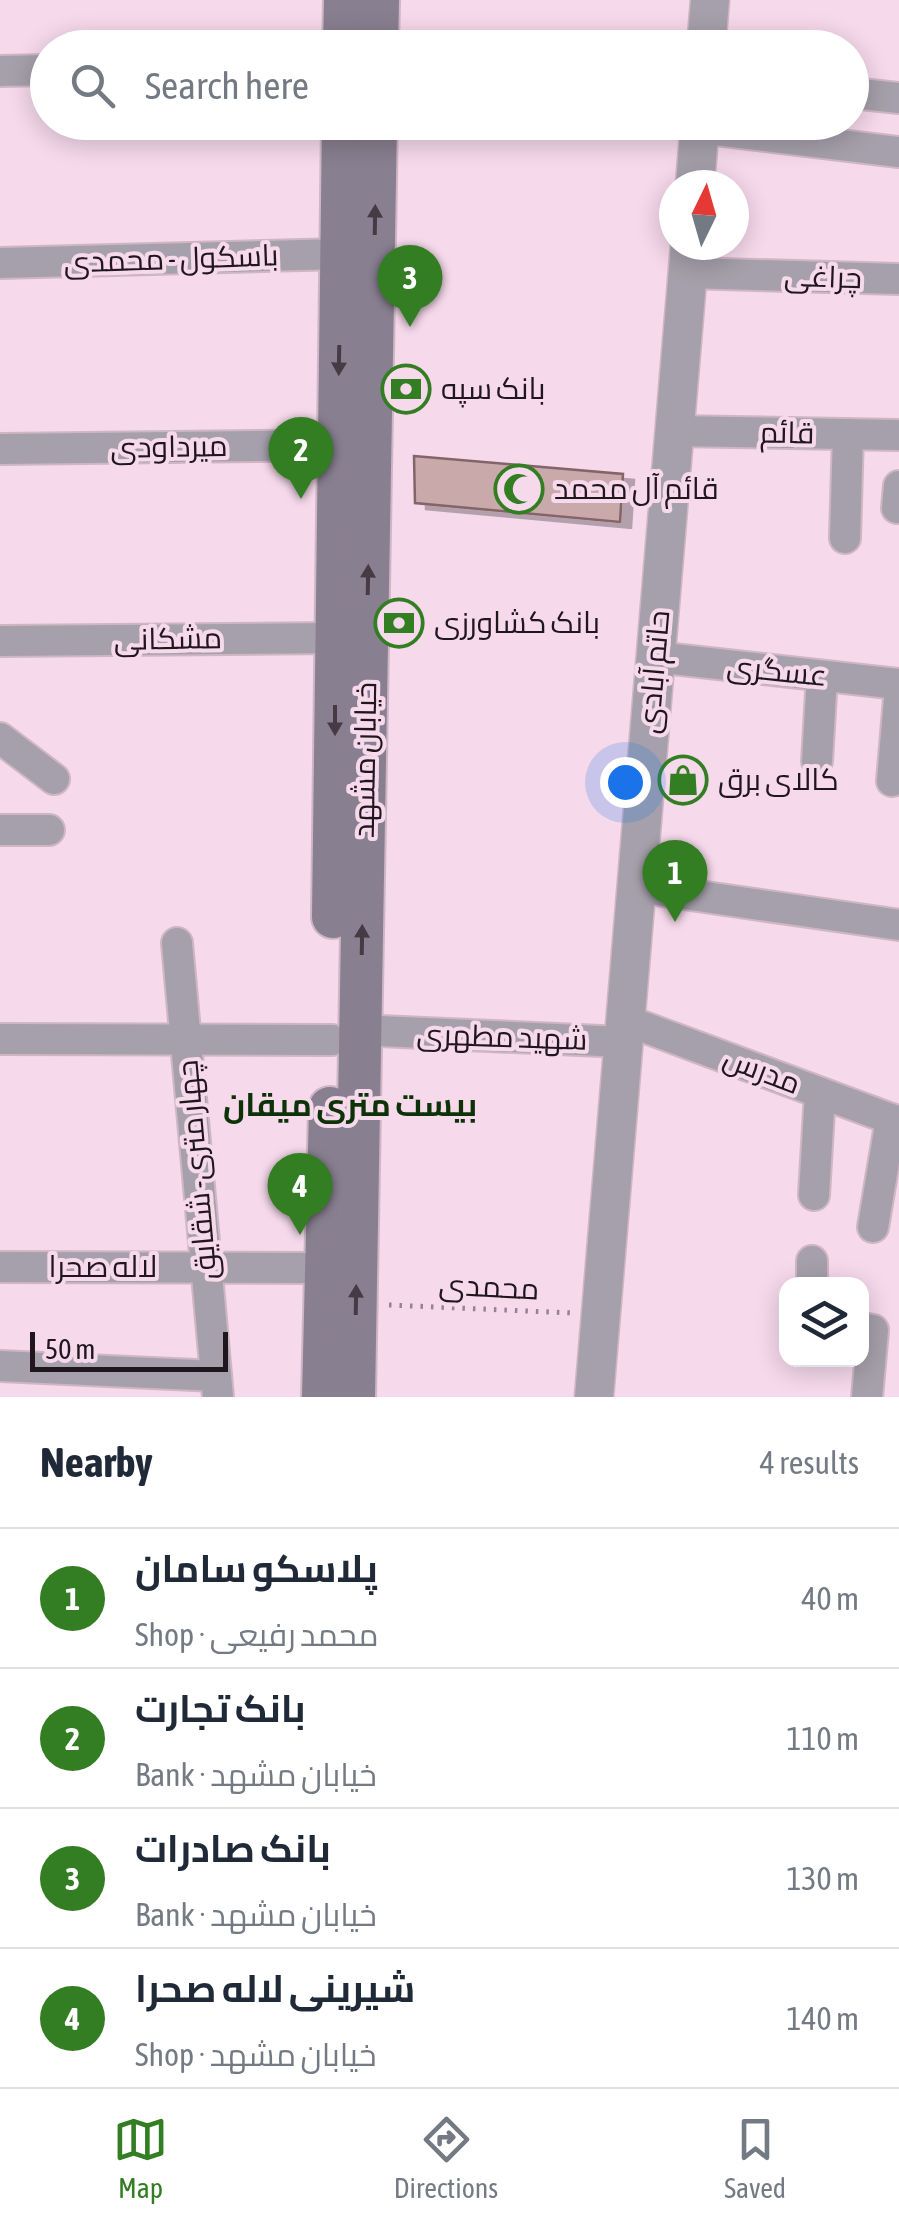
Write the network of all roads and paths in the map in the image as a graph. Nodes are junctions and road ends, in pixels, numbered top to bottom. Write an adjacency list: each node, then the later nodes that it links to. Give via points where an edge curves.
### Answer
1 (345, 0): 4 (main road)
2 (378, 0): 5 (main road)
3 (710, 0): 6 (street)
4 (344, 30)
5 (377, 30)
6 (708, 30)
7 (30, 70): 8 (street)
8 (0, 71)
9 (869, 95): 10 (street)
10 (899, 98)
11 (343, 140): 17 (main road, خیابان مشهد)
12 (376, 140): 61 (main road, خیابان مشهد, one-way to 12)
13 (698, 140): 16 (street)
14 (810, 140): 15 (street)
15 (899, 152)
16 (696, 170)
17 (341, 254): 20 (street, باسکول - محمدی); 25 (main road, خیابان مشهد, one-way to 25)
18 (688, 260): 22 (street, حاتم آبادی)
19 (699, 260): 21 (street, چراغی)
20 (0, 263)
21 (899, 279)
22 (674, 431): 23 (street, قائم); 30 (street, حاتم آبادی)
23 (848, 434): 24 (street, قائم); 27 (street)
24 (899, 435)
25 (338, 445): 26 (street, میرداودی); 28 (main road, خیابان مشهد)
26 (0, 450)
27 (845, 538)
28 (335, 638): 29 (street, مشکانی); 47 (main road, خیابان مشهد, one-way to 47)
29 (0, 641)
30 (655, 657): 31 (street, عسگری); 40 (street, حاتم آبادی)
31 (822, 676): 32 (street, عسگری); 35 (street)
32 (899, 684)
33 (899, 699): 37 (street)
34 (0, 738): 36 (street)
35 (818, 761)
36 (54, 779)
37 (892, 781)
38 (0, 830): 39 (street)
39 (49, 830)
40 (636, 887): 41 (street); 44 (street, حاتم آبادی)
41 (899, 925)
42 (177, 943): 46 (street, چهار متری- شقایق)
43 (380, 1031): 44 (street, شهید مطهری)
44 (624, 1031): 48 (street, مدرس); 56 (street, حاتم آبادی)
45 (0, 1039): 46 (street)
46 (186, 1040): 47 (street); 53 (street, چهار متری- شقایق)
47 (332, 1040): 54 (main road, خیابان مشهد)
48 (820, 1093): 49 (street, مدرس); 50 (street)
49 (895, 1121): 51 (street)
50 (814, 1195)
51 (873, 1228)
52 (0, 1267): 53 (street, لاله صحرا)
53 (206, 1267): 54 (street, لاله صحرا); 59 (street, چهار متری- شقایق)
54 (326, 1268): 60 (main road, خیابان مشهد)
55 (376, 1304): 56 (path, محمدی)
56 (601, 1314): 62 (street, حاتم آبادی)
57 (869, 1329): 63 (street)
58 (0, 1366): 59 (street)
59 (217, 1387)
60 (323, 1397)
61 (354, 1397)
62 (594, 1397)
63 (867, 1397)

